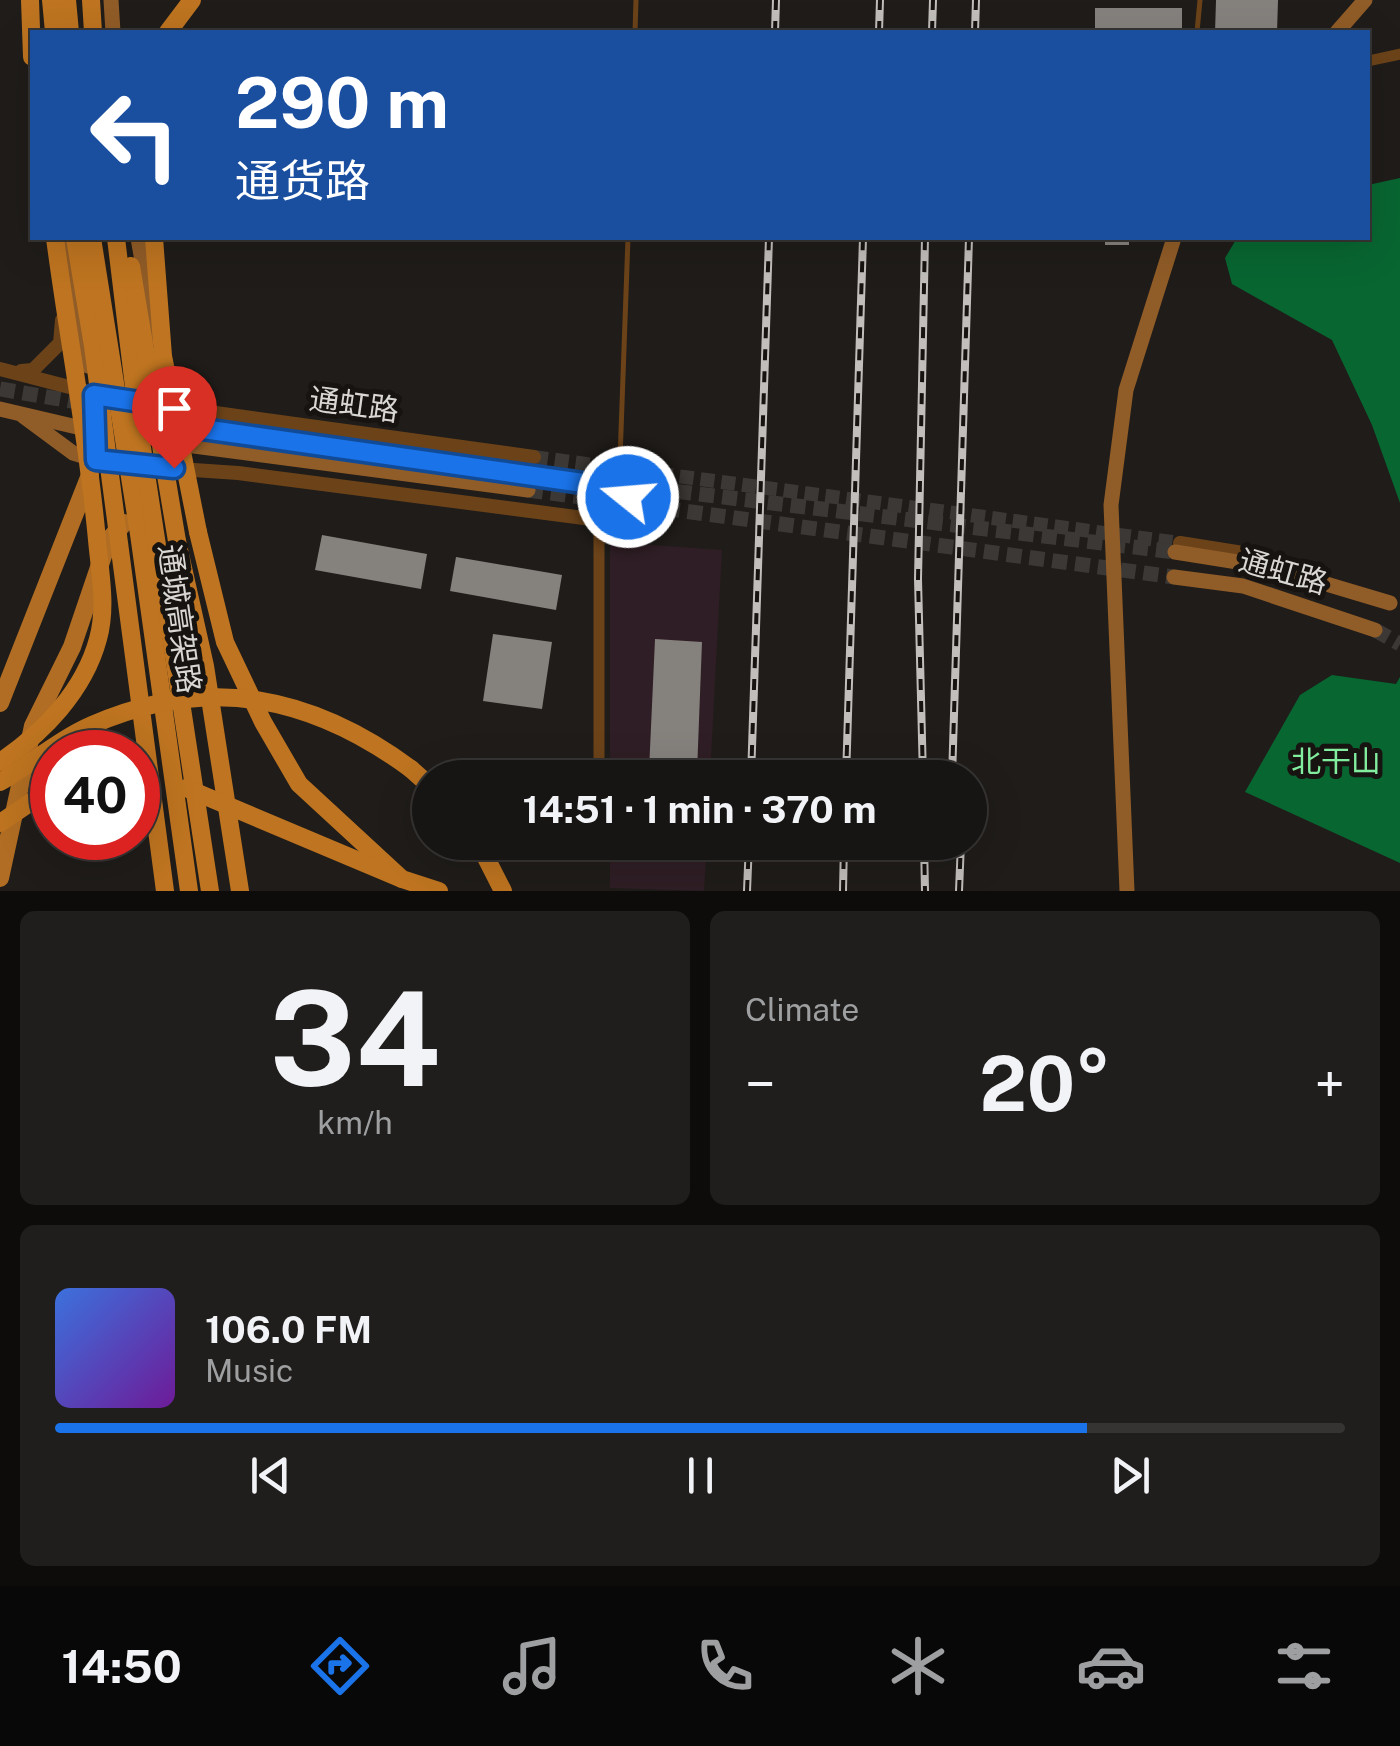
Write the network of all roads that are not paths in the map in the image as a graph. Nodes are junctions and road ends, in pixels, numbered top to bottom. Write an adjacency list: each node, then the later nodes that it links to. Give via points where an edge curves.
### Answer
1 (33, 0): 10 (highway); 11 (main road)
2 (51, 0): 12 (highway)
3 (67, 0): 13 (highway)
4 (91, 0): 14 (highway)
5 (110, 0): 15 (main road)
6 (192, 0): 16 (highway)
7 (636, 0): 17 (lane)
8 (1200, 0): 18 (lane)
9 (1365, 0): 19 (main road)
10 (32, 30)
11 (38, 30)
12 (54, 30)
13 (70, 30)
14 (94, 30)
15 (114, 30)
16 (170, 30)
17 (635, 30)
18 (1198, 30)
19 (1338, 30)
20 (1400, 54): 21 (street)
21 (1370, 62)
22 (55, 240): 53 (highway, bridge, via 102,604 98,638 72,694)
23 (92, 240): 63 (highway, 通城高架路, bridge)
24 (116, 240): 64 (highway, 通城高架路, bridge)
25 (126, 240): 44 (highway, bridge)
26 (138, 240): 33 (main road)
27 (154, 240): 47 (highway, bridge, via 163,356)
28 (628, 240): 43 (lane)
29 (1173, 240): 68 (main road, via 1126,390 1111,504)
30 (69, 243): 31 (street, via 60,343 33,370); 32 (main road); 62 (highway, bridge, via 93,346)
31 (6, 370): 32 (street, 通虹路)
32 (94, 395): 33 (street, 通虹路); 36 (main road)
33 (167, 406): 38 (street, 通虹路); 40 (main road); 43 (street, 通虹路, via 203,429)
34 (0, 409): 35 (main road, 通虹路)
35 (20, 414): 36 (main road, 通虹路); 39 (main road)
36 (96, 432): 39 (main road); 40 (main road, 通虹路)
37 (194, 446): 40 (main road, 通虹路); 41 (street); 42 (main road, 通虹路)
38 (534, 457)
39 (96, 460): 40 (main road); 51 (main road)
40 (177, 461): 41 (street, 通虹路); 60 (main road, via 108,540 72,646 34,726)
41 (238, 473): 45 (street, 通虹路)
42 (528, 490)
43 (619, 490): 45 (street, via 628,497 626,511)
44 (170, 495): 47 (highway, bridge); 65 (highway, bridge)
45 (599, 520): 52 (street)
46 (1178, 548): 49 (main road, 通虹路)
47 (207, 576): 61 (highway, bridge, via 225,642 299,784)
48 (1174, 577): 50 (main road, 通虹路, via 1243,586)
49 (1390, 602)
50 (1375, 630)
51 (0, 703)
52 (599, 760)
53 (0, 762)
54 (412, 772): 55 (highway, bridge, via 377,744 303,709 197,698 90,726)
55 (0, 782)
56 (160, 787): 61 (highway, bridge, via 190,789)
57 (30, 803): 58 (highway, bridge)
58 (0, 823)
59 (487, 860): 67 (highway)
60 (0, 878)
61 (402, 879): 66 (highway)
62 (165, 891)
63 (188, 891)
64 (210, 891)
65 (240, 891)
66 (439, 891)
67 (503, 891)
68 (1127, 891)

